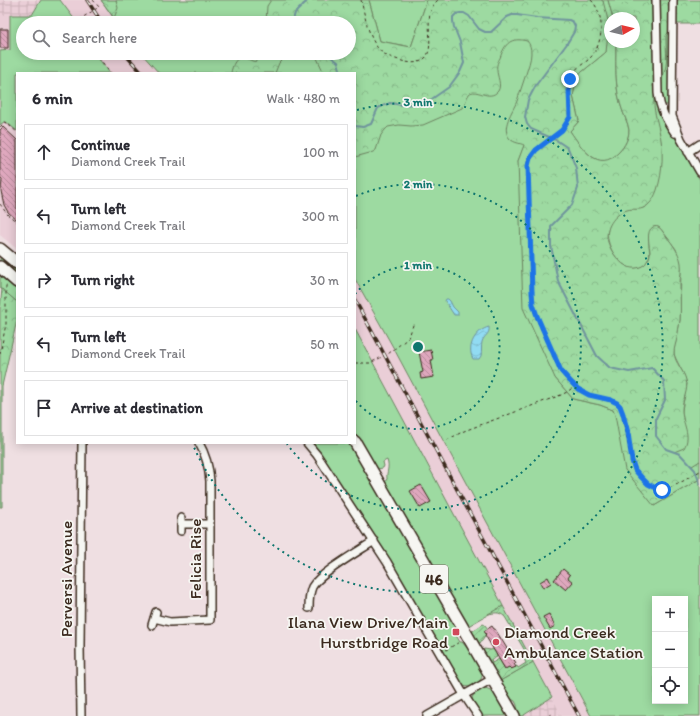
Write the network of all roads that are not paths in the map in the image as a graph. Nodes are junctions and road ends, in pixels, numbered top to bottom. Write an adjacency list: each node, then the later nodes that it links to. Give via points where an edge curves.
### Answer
1 (656, 0): 4 (street)
2 (673, 0): 3 (street)
3 (672, 103): 4 (street, via 668,107); 5 (street, via 672,116)
4 (660, 104): 5 (street, via 668,123)
5 (681, 139): 7 (street)
6 (700, 144): 7 (street)
7 (688, 152): 8 (street)
8 (700, 172)
9 (0, 249): 10 (main road)
10 (16, 263)
11 (0, 267): 12 (main road)
12 (16, 281)
13 (82, 444): 24 (street, Perversi Avenue)
14 (199, 444): 18 (street, Felicia Rise, via 210,474)
15 (308, 444): 19 (street)
16 (356, 444): 22 (main road, 46)
17 (181, 524): 18 (street)
18 (210, 524): 21 (street, Felicia Rise, via 210,620 170,622)
19 (374, 541): 20 (street, via 328,571 314,584 310,592); 23 (street)
20 (309, 608)
21 (154, 618)
22 (492, 679): 23 (street); 27 (main road, 46)
23 (464, 695): 25 (street); 26 (street)
24 (81, 716)
25 (427, 716)
26 (478, 716)
27 (514, 716)

